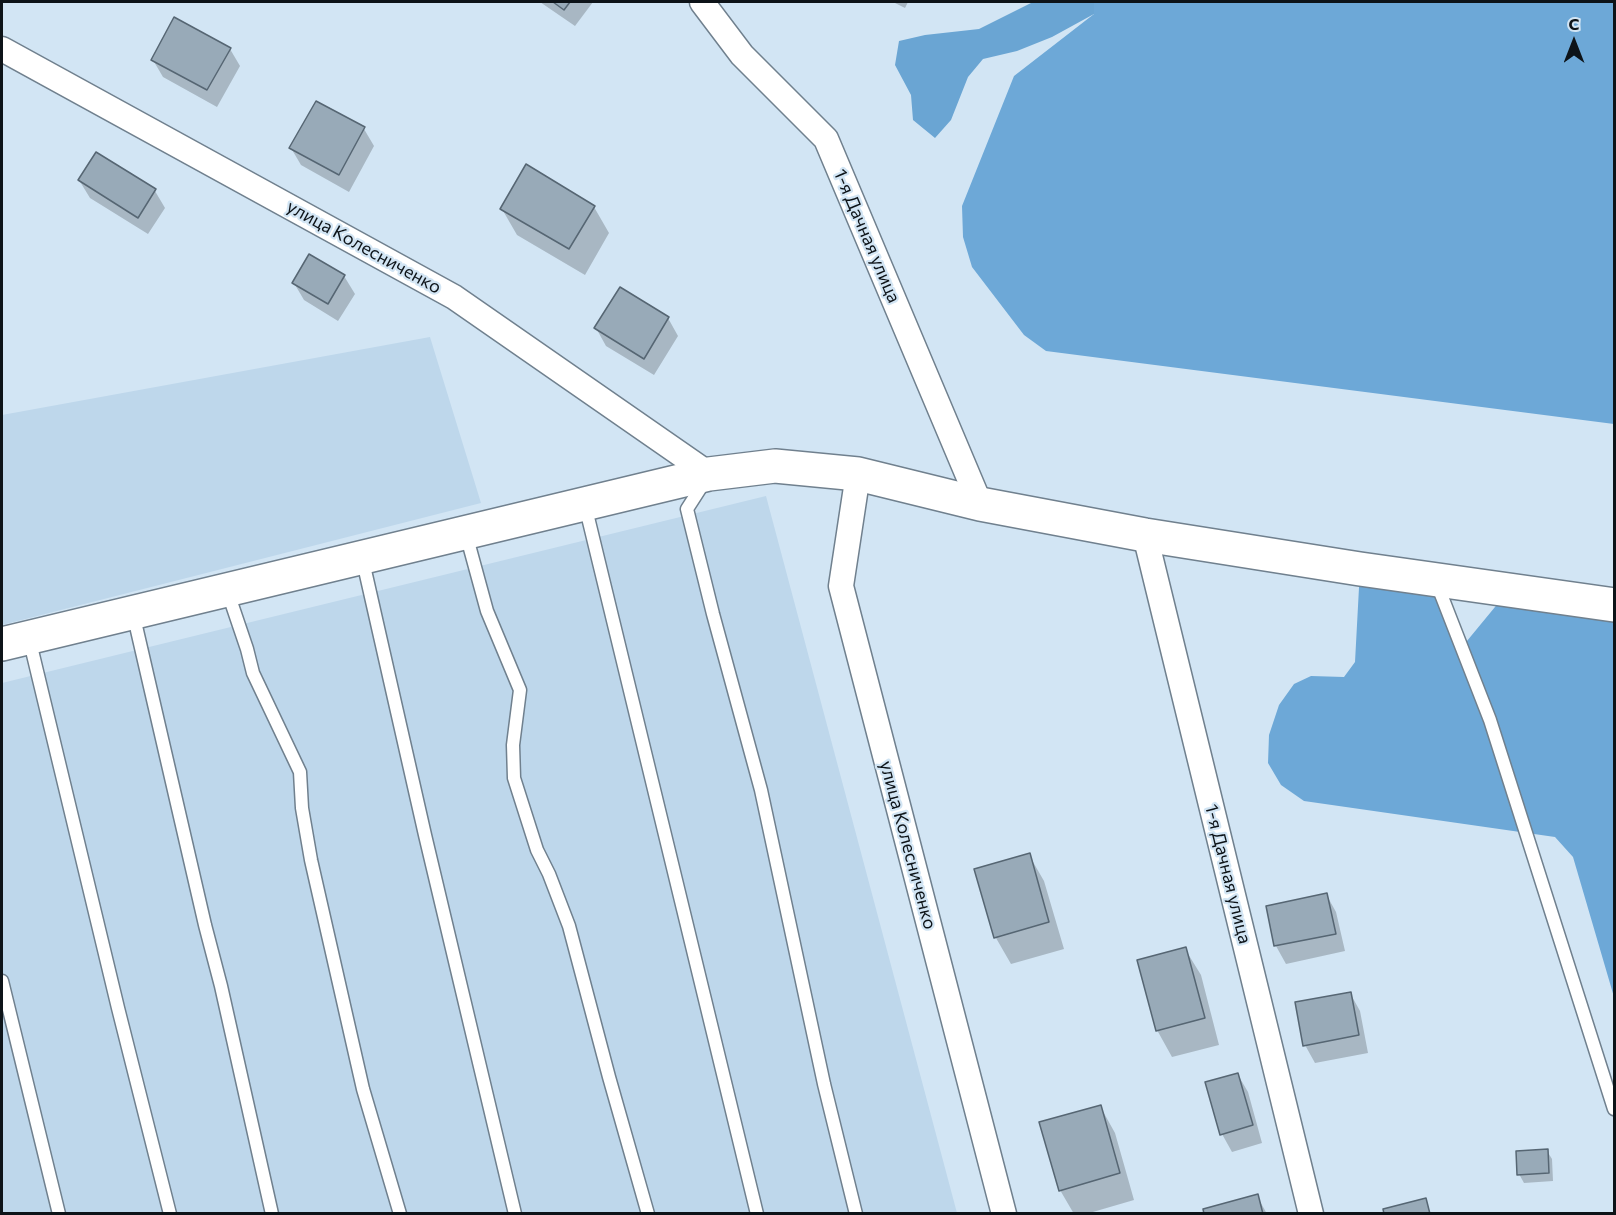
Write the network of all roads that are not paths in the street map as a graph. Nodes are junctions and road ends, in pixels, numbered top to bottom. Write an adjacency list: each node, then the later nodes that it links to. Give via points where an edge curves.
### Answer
1 (702, 2): 6 (street, 1-я Дачная улица, via 742,55 826,139)
2 (2, 49): 3 (street, улица Колесниченко, via 454,297)
3 (709, 474): 4 (main road, via 775,466); 5 (main road); 24 (lane, via 687,509 761,790)
4 (858, 474): 6 (main road); 25 (street, улица Колесниченко, via 841,586)
5 (585, 504): 7 (main road); 23 (lane)
6 (980, 504): 8 (main road)
7 (466, 532): 9 (main road); 22 (lane, via 487,611 520,690 513,745 514,778 537,850 569,926)
8 (1145, 535): 10 (main road); 26 (street, 1-я Дачная улица)
9 (362, 557): 11 (main road); 21 (lane)
10 (1435, 580): 12 (main road); 16 (lane, via 1490,720)
11 (227, 590): 13 (main road); 20 (lane, via 253,673 300,772 311,860 363,1089)
12 (1614, 605)
13 (133, 613): 14 (main road); 19 (lane)
14 (15, 640): 18 (lane, via 118,1008)
15 (2, 981): 17 (lane)
16 (1614, 1109)
17 (59, 1214)
18 (170, 1214)
19 (272, 1214)
20 (400, 1214)
21 (515, 1214)
22 (648, 1214)
23 (757, 1214)
24 (856, 1214)
25 (1004, 1214)
26 (1311, 1214)

